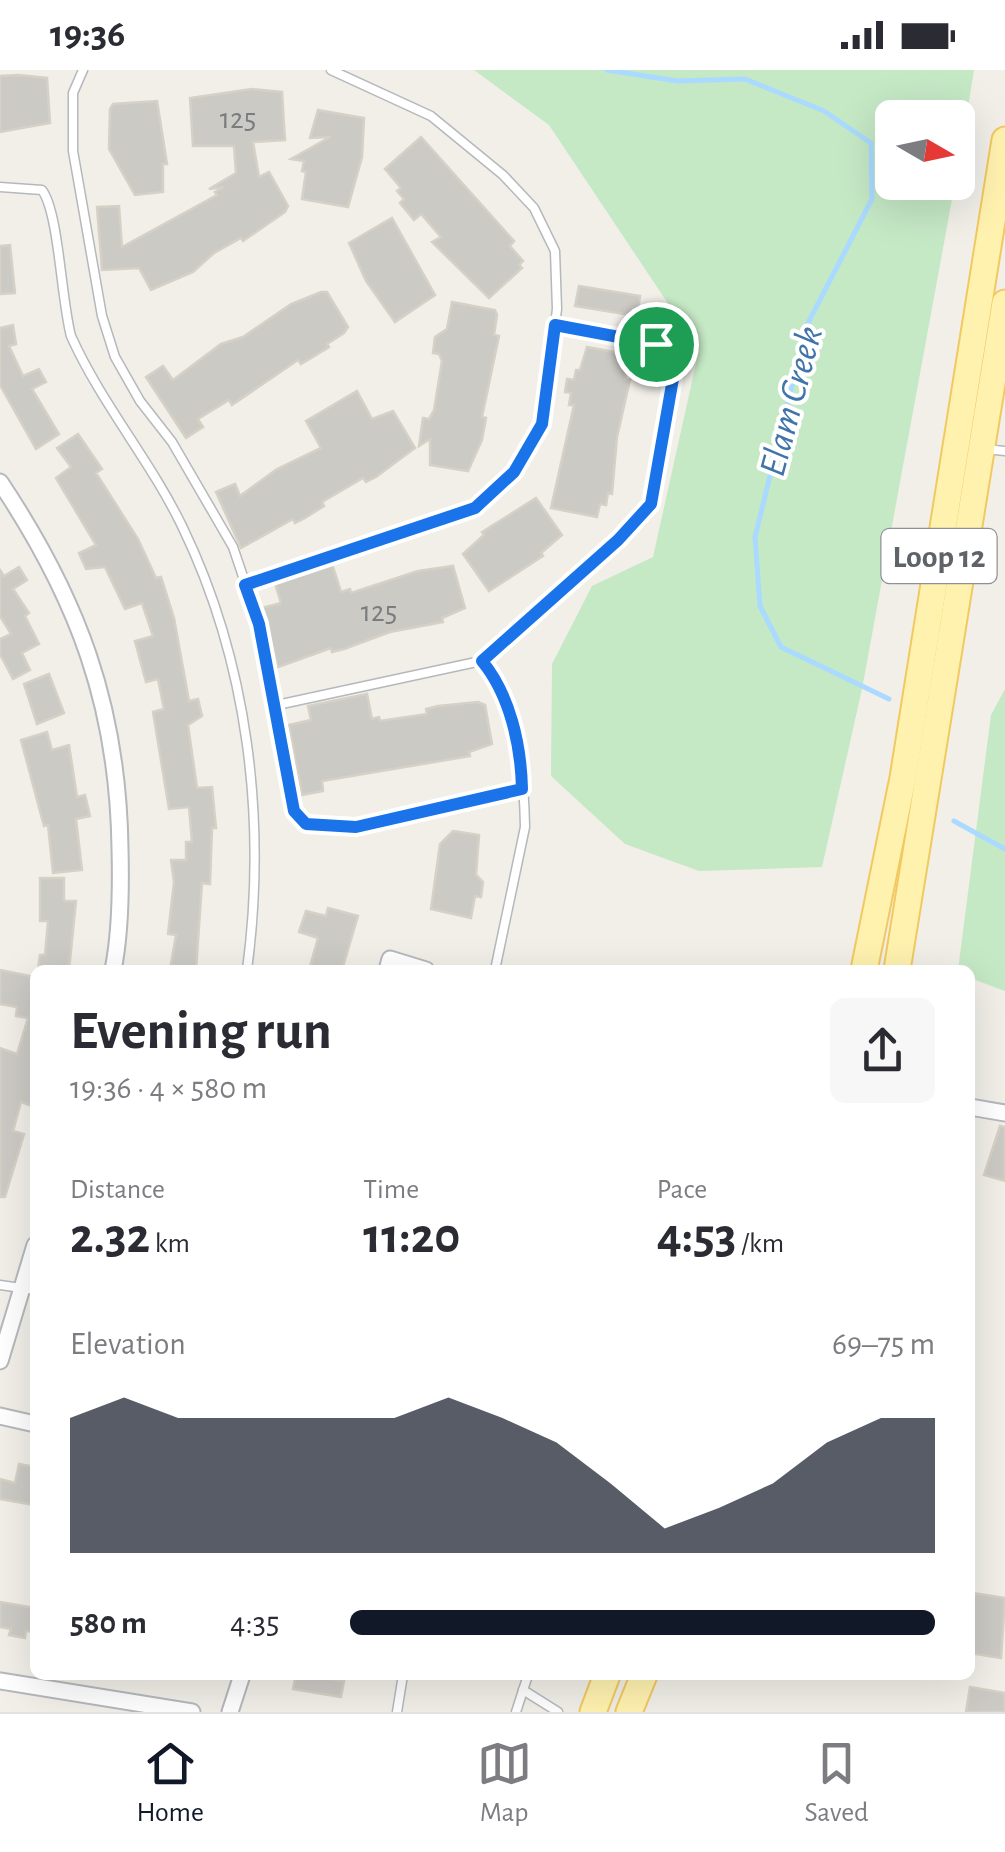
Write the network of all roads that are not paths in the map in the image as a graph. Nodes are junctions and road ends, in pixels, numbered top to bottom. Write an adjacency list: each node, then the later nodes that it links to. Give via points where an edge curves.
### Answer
1 (83, 70): 9 (lane, via 73,93 73,151 115,358 233,547)
2 (331, 70): 6 (lane, via 431,116 534,208 554,251)
3 (1005, 140): 16 (main road, Loop 12, via 903,778)
4 (0, 187): 14 (lane, via 42,190 53,205 71,336 182,526 215,606 241,699 255,818)
5 (1005, 303): 7 (main road, Loop 12)
6 (555, 325): 9 (lane, via 542,424 514,472 475,508); 10 (lane, via 656,344 674,373 651,504)
7 (993, 450): 17 (main road, Loop 12)
8 (0, 482): 13 (street, via 61,582 91,654 110,728 121,874)
9 (245, 585): 11 (lane)
10 (482, 661): 11 (lane); 12 (lane, via 512,724)
11 (276, 705): 12 (lane, via 294,811 306,824 356,827)
12 (522, 789): 15 (lane, via 525,828)
13 (112, 965)
14 (247, 965)
15 (495, 965)
16 (865, 965)
17 (898, 965)
18 (975, 1108): 19 (street)
19 (1005, 1113)
20 (0, 1285): 21 (lane)
21 (28, 1289): 22 (street)
22 (0, 1361)
23 (0, 1416): 24 (street)
24 (30, 1423)
25 (240, 1680): 33 (street)
26 (401, 1680): 34 (lane)
27 (526, 1680): 31 (lane)
28 (605, 1680): 37 (main road)
29 (642, 1680): 38 (main road)
30 (0, 1681): 32 (street)
31 (523, 1690): 35 (lane); 36 (lane)
32 (192, 1712)
33 (230, 1712)
34 (396, 1712)
35 (516, 1712)
36 (558, 1712)
37 (593, 1712)
38 (630, 1712)

